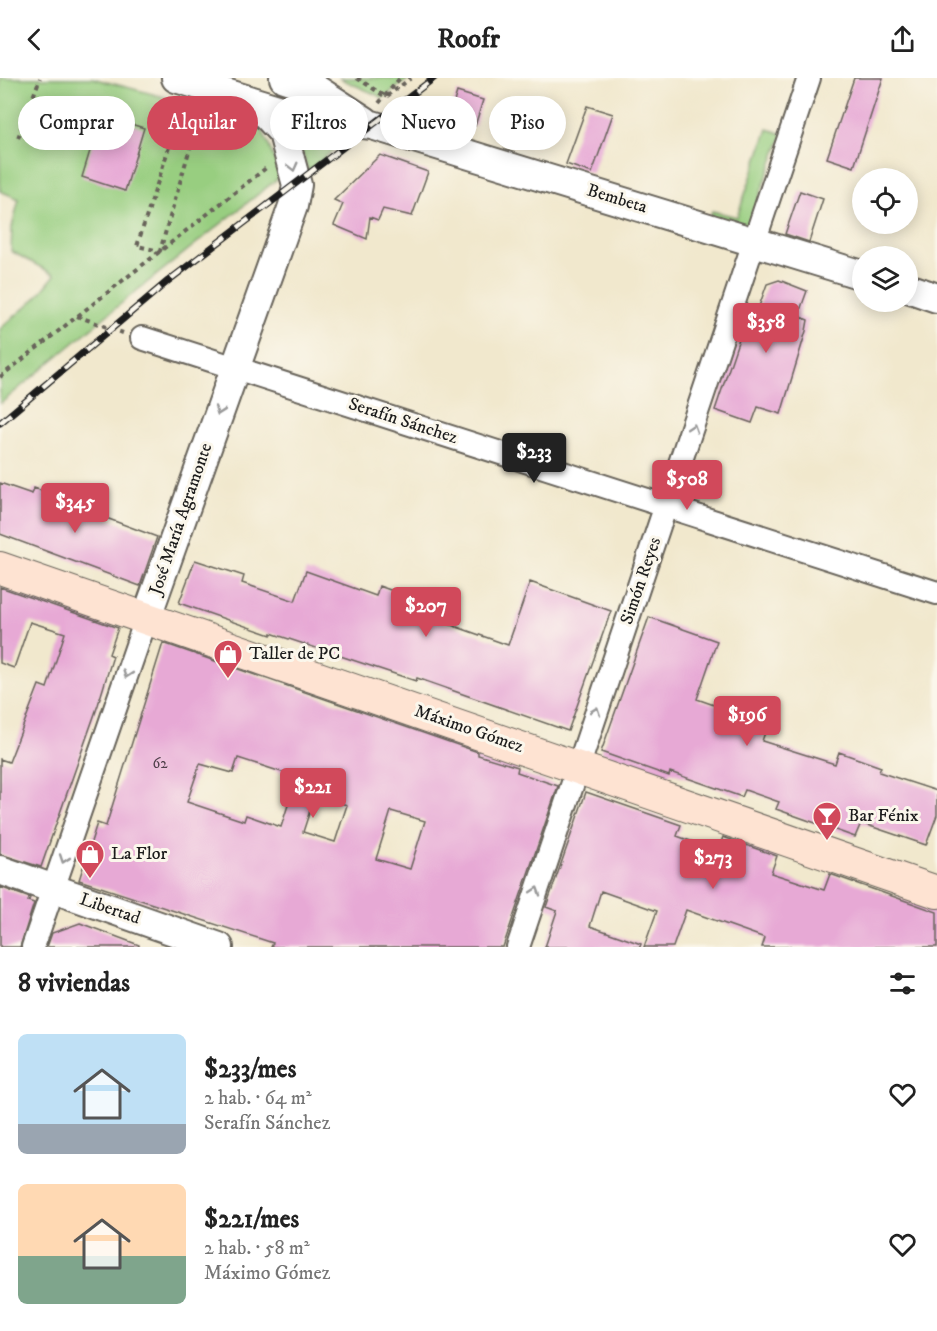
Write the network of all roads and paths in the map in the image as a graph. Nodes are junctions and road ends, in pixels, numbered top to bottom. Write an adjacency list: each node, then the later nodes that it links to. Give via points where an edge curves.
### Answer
1 (40, 78): 7 (path)
2 (176, 78): 8 (street)
3 (284, 78): 11 (street, via 314,88)
4 (357, 78): 5 (path, via 386,97)
5 (411, 78)
6 (809, 78): 15 (street, Simón Reyes)
7 (33, 96)
8 (235, 96)
9 (258, 103): 11 (street, via 304,117)
10 (258, 107): 22 (street, José María Agramonte, one-way to 22, via 283,133 297,185 293,206)
11 (372, 125): 15 (street, Bembeta)
12 (168, 150): 16 (path, via 137,246)
13 (189, 150): 16 (path)
14 (265, 158): 16 (path, via 269,166)
15 (755, 242): 17 (street, Bembeta); 24 (street, Simón Reyes, one-way to 15)
16 (160, 251): 20 (path)
17 (852, 271)
18 (918, 291): 19 (street)
19 (937, 298)
20 (76, 315): 21 (path); 23 (path)
21 (142, 338): 22 (street, Serafín Sánchez)
22 (234, 368): 24 (street, Serafín Sánchez); 27 (street, José María Agramonte, one-way to 27)
23 (0, 377)
24 (668, 505): 26 (street, Serafín Sánchez); 28 (street, Simón Reyes, one-way to 24)
25 (0, 568): 27 (main road, Máximo Gómez)
26 (937, 593)
27 (147, 619): 28 (main road, Máximo Gómez); 30 (street, José María Agramonte, one-way to 30)
28 (577, 767): 31 (main road, Máximo Gómez); 34 (street, Simón Reyes, one-way to 28)
29 (0, 870): 30 (street, Libertad)
30 (53, 889): 32 (street, José María Agramonte); 33 (street, Libertad)
31 (937, 892)
32 (33, 947)
33 (219, 947)
34 (518, 947)

